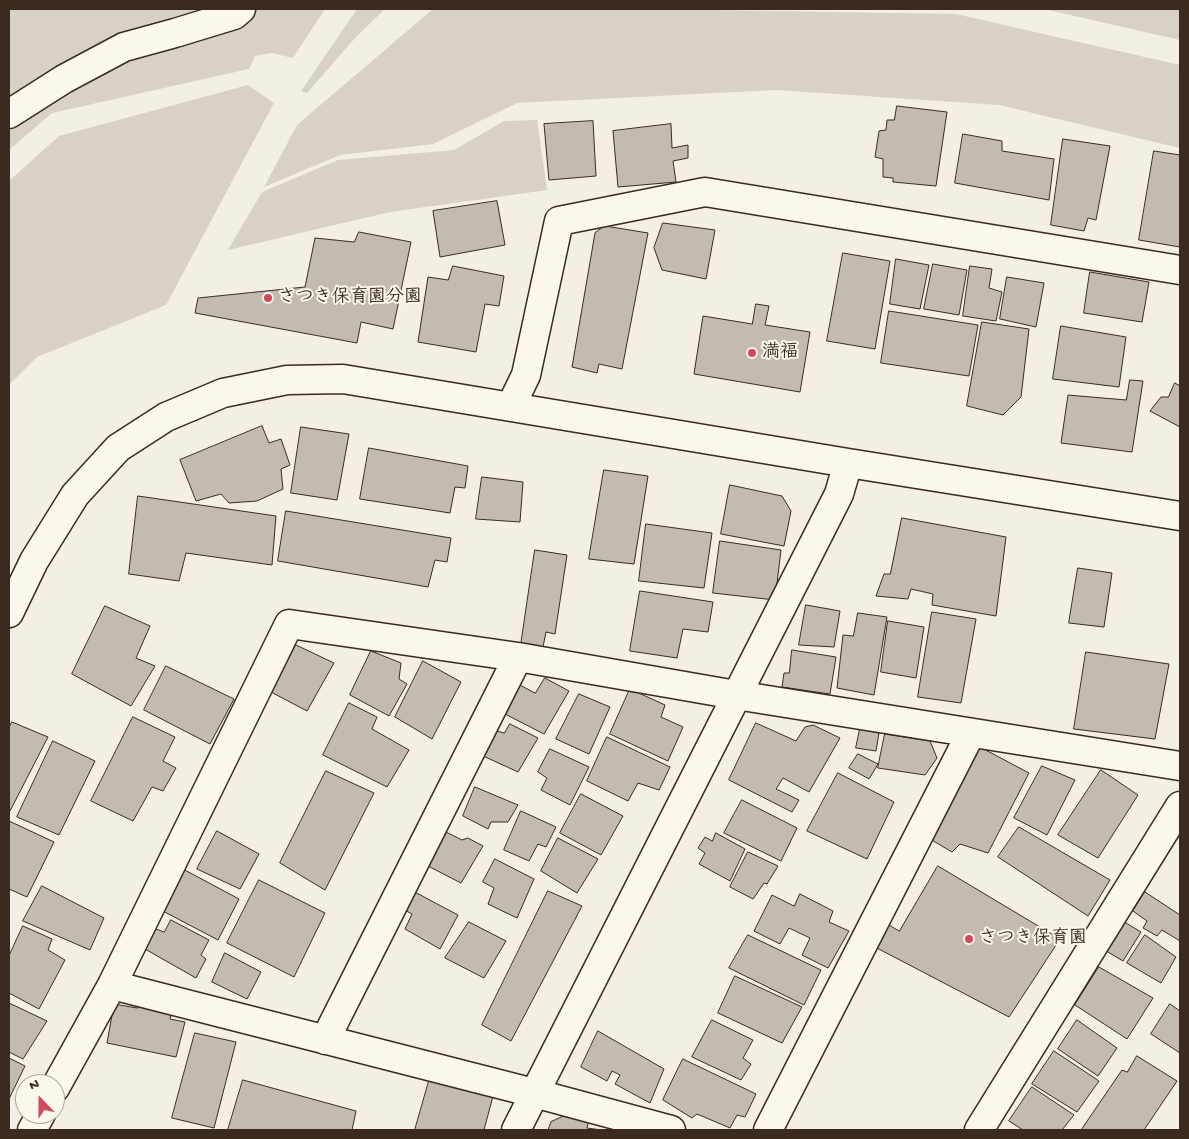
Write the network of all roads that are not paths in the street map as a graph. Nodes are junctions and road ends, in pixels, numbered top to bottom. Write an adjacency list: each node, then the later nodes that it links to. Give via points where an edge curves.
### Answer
1 (241, 9): 2 (street, via 234,15 124,47 64,79)
2 (9, 114)
3 (1180, 270): 4 (street, via 705,192 559,220 526,375)
4 (512, 406): 5 (street); 7 (street, via 344,379 288,380 223,393 166,417 118,448 75,494 34,561)
5 (848, 463): 6 (street); 9 (street, via 839,494)
6 (1180, 516)
7 (9, 613)
8 (518, 657): 9 (street); 13 (street, via 289,624); 14 (street)
9 (736, 695): 10 (street); 16 (street)
10 (971, 733): 11 (street); 19 (street)
11 (1180, 766)
12 (1180, 806): 20 (street)
13 (112, 984): 14 (street); 15 (street)
14 (325, 1040): 16 (street)
15 (63, 1074)
16 (534, 1093): 17 (street); 18 (street)
17 (516, 1130)
18 (672, 1130)
19 (768, 1130)
20 (978, 1130)

